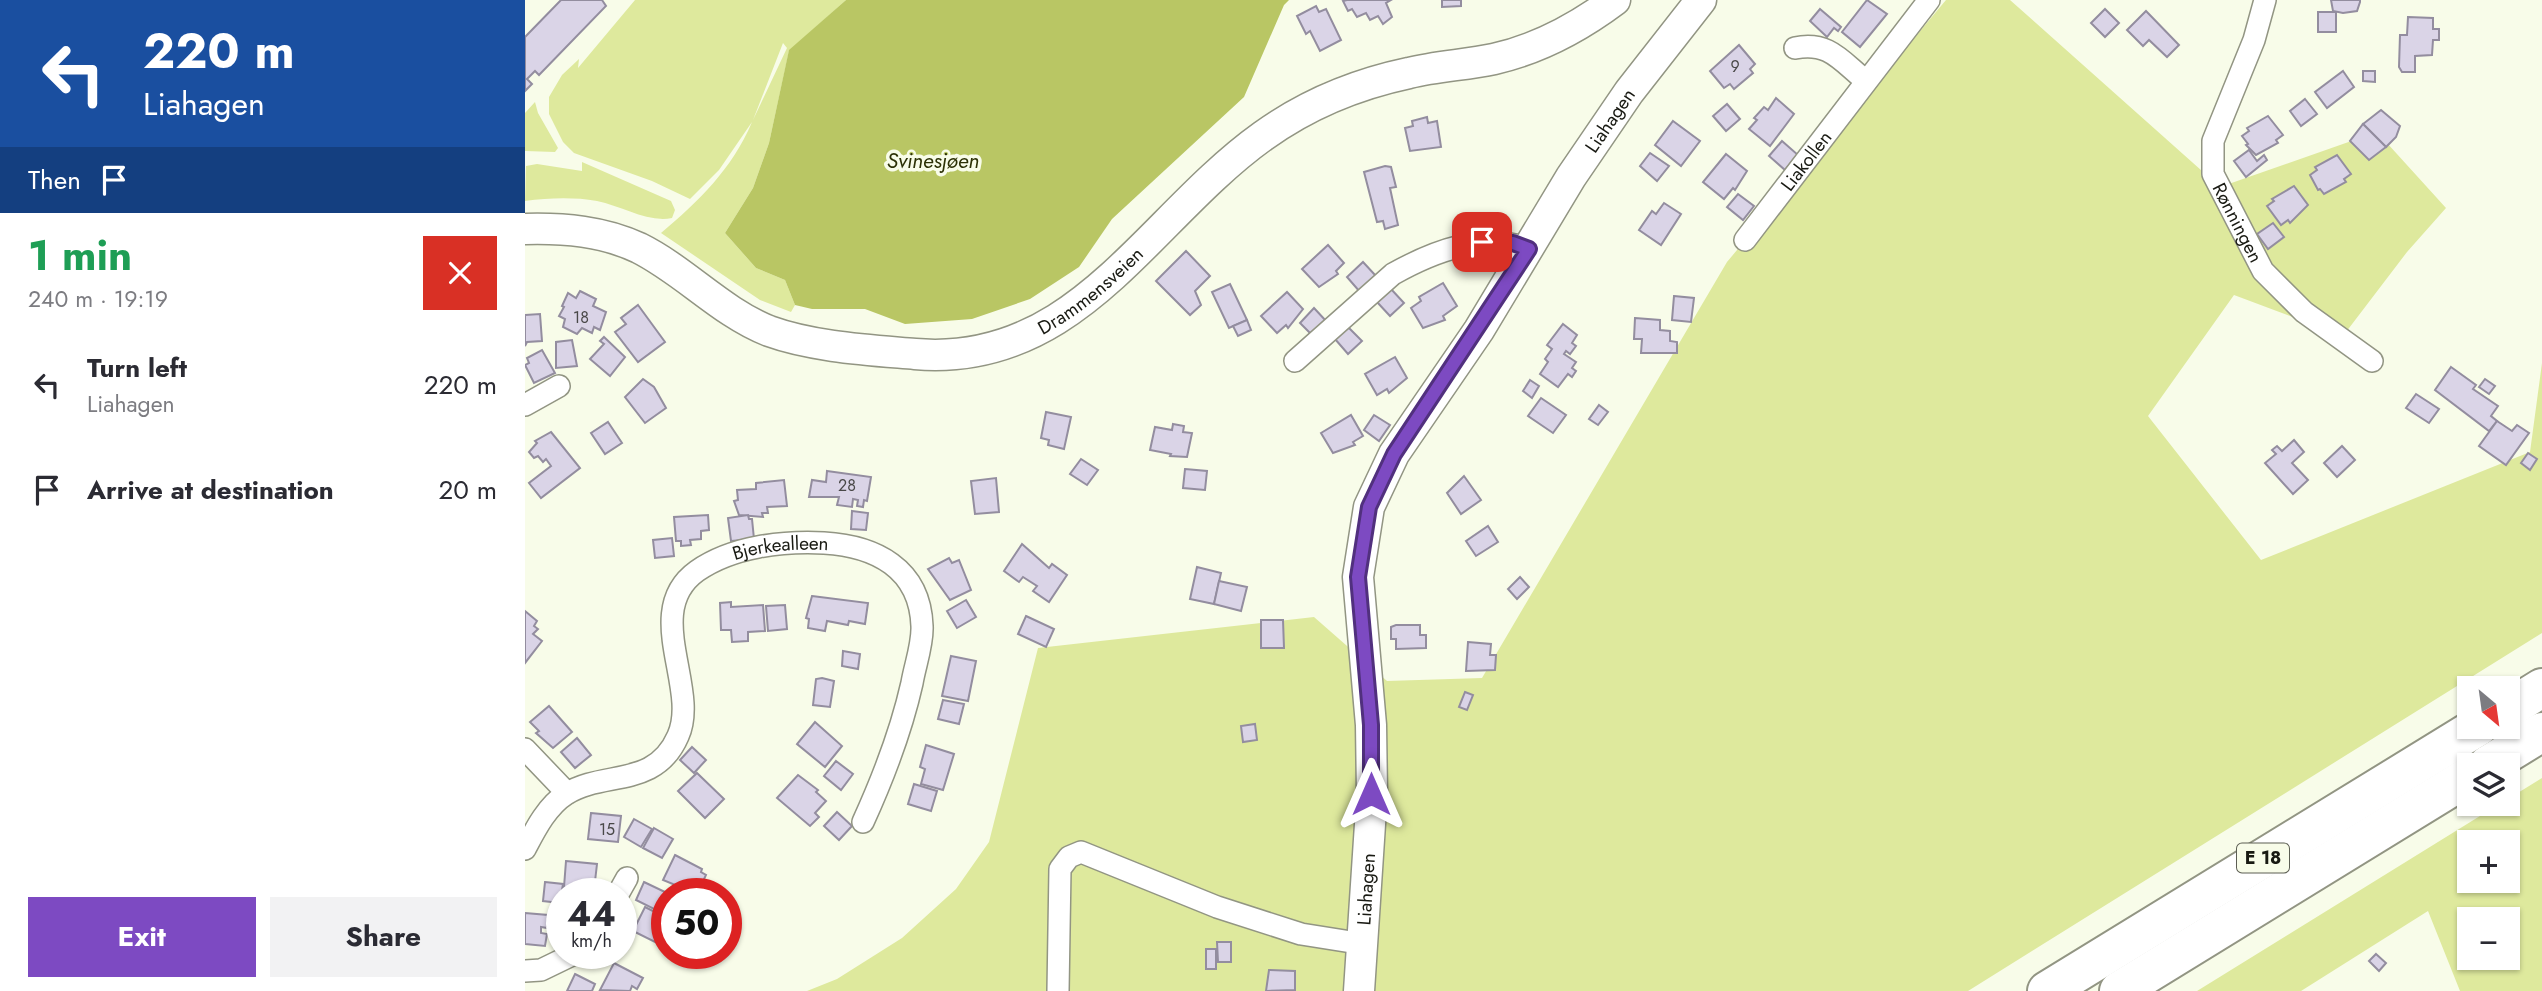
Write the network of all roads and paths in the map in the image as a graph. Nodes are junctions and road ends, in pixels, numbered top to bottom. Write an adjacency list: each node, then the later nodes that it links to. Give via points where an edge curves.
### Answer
1 (1615, 0): 7 (main road, Drammensveien, via 1576,27 1535,47 1370,83 1292,117 1224,168 1066,316 1000,348 936,355 785,335 747,320 642,249 616,238 555,228)
2 (1701, 0): 9 (main road, Liahagen, via 1600,134)
3 (1929, 0): 6 (street, Liakollen)
4 (2265, 0): 11 (street, Rønningen, via 2254,40 2213,141 2213,174 2263,271 2304,313)
5 (1795, 48): 6 (street, via 1811,44 1826,48)
6 (1866, 81): 8 (street, Liakollen)
7 (525, 229)
8 (1745, 240)
9 (1529, 249): 10 (street, via 1513,243 1482,242 1408,265); 24 (main road, Liahagen, via 1394,454 1364,527 1358,577 1371,725 1371,794)
10 (1295, 360)
11 (2372, 361)
12 (559, 386): 13 (street)
13 (525, 405)
14 (2542, 688): 15 (highway)
15 (2520, 702)
16 (2542, 732): 19 (highway)
17 (2458, 739): 29 (highway, E 18)
18 (525, 749): 21 (street)
19 (2508, 753)
20 (2457, 783): 30 (highway, E 18)
21 (567, 793): 22 (street, Bjerkealleen, via 658,764 679,736 683,716 672,626 681,588 695,572 716,560 769,545 841,544 864,548 898,569 917,600 922,626 893,754); 23 (street, via 553,805)
22 (863, 822)
23 (525, 849)
24 (1364, 944): 27 (street, via 1301,934 1217,907 1081,852 1069,857 1060,869); 28 (main road, Liahagen)
25 (546, 968): 26 (street)
26 (525, 971)
27 (1058, 991)
28 (1359, 991)
29 (2047, 991)
30 (2119, 991)

